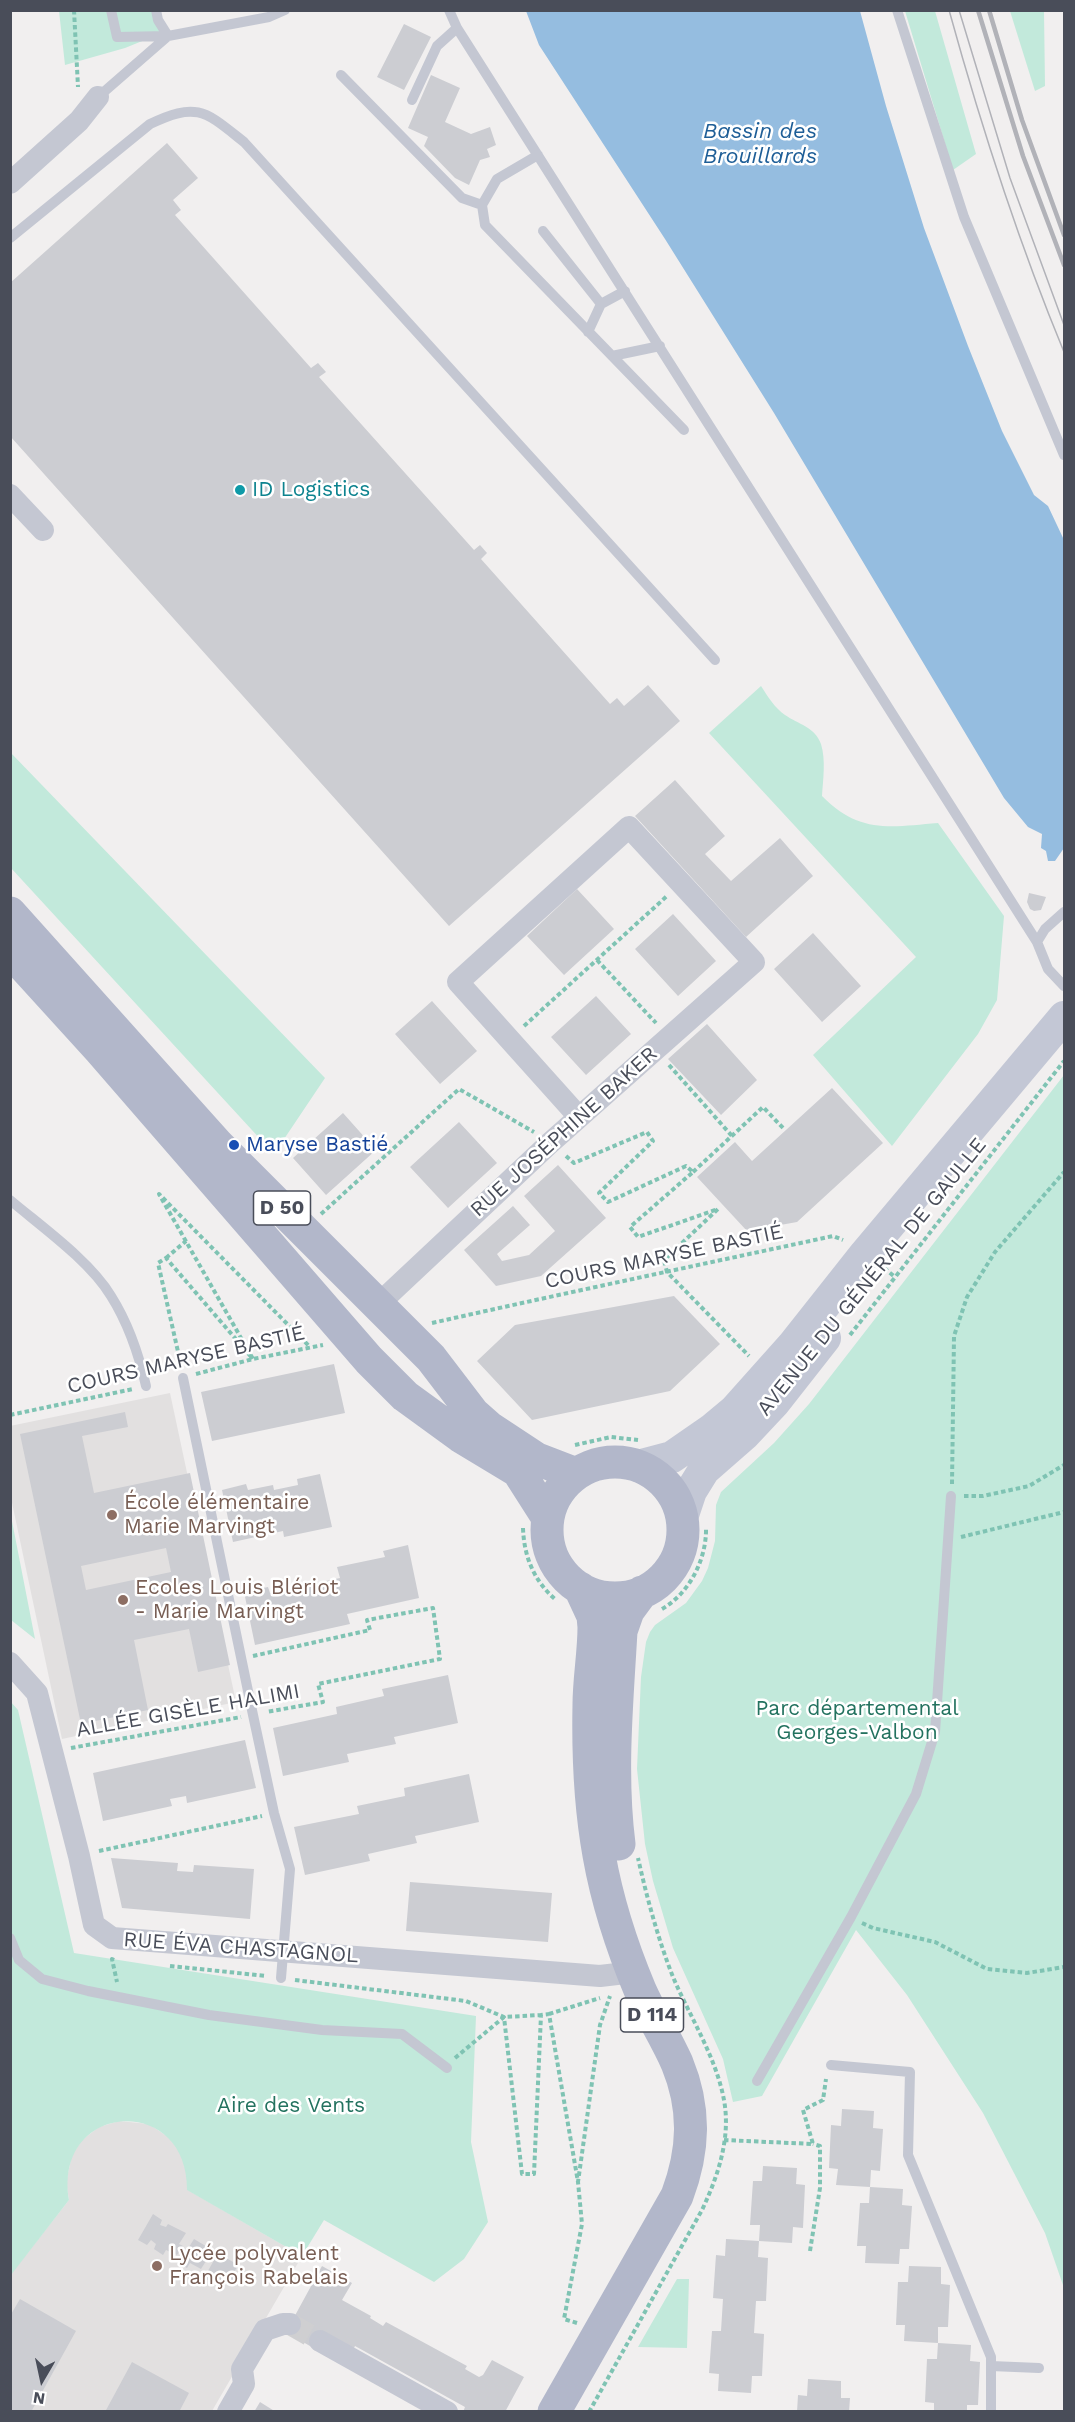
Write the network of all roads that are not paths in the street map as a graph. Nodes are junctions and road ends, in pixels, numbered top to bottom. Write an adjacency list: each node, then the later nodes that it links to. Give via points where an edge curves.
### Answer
1 (111, 10): 7 (lane, via 117,37)
2 (156, 10): 7 (lane)
3 (285, 10): 7 (lane, via 269,17)
4 (449, 10): 6 (lane)
5 (897, 10): 22 (lane, via 964,218)
6 (457, 28): 10 (lane, via 437,46); 11 (lane)
7 (168, 36): 9 (lane)
8 (341, 75): 13 (lane, via 462,198)
9 (98, 97): 12 (street, via 79,121)
10 (412, 100)
11 (538, 155): 13 (lane, via 497,179); 16 (lane)
12 (10, 183)
13 (482, 205): 18 (lane, via 485,225)
14 (543, 231): 17 (lane)
15 (10, 238): 25 (lane, via 150,124 184,111 194,110 212,117 252,151)
16 (625, 291): 17 (lane); 19 (lane)
17 (601, 304): 18 (lane)
18 (588, 332): 20 (lane)
19 (660, 346): 20 (lane); 28 (lane)
20 (612, 356): 21 (lane)
21 (684, 430)
22 (1065, 454)
23 (10, 495): 24 (street)
24 (43, 530)
25 (715, 660)
26 (1065, 912): 28 (lane, via 1045,929)
27 (10, 913): 35 (main road, D 50, via 219,1145)
28 (1037, 942): 30 (lane, via 1048,969)
29 (10, 951): 41 (main road, D 50, via 369,1360 405,1396 518,1471)
30 (1065, 986)
31 (1060, 1027): 34 (main road, AVENUE DU GÉNÉRAL DE GAULLE)
32 (579, 1117): 32 (street, RUE JOSÉPHINE BAKER, via 754,962 629,827 458,982); 35 (street, RUE JOSÉPHINE BAKER)
33 (10, 1200): 37 (lane, via 81,1260 111,1295 138,1354)
34 (880, 1266): 38 (main road, AVENUE DU GÉNÉRAL DE GAULLE, via 793,1346 735,1410 711,1430 672,1457); 42 (main road, AVENUE DU GÉNÉRAL DE GAULLE, via 774,1403 704,1470 692,1491)
35 (375, 1303): 39 (main road, D 50, via 431,1358 473,1413 490,1428 537,1459)
36 (183, 1378): 47 (lane, via 252,1715 290,1869)
37 (146, 1386)
38 (638, 1466): 39 (main road, via 619,1462 599,1464); 42 (main road, via 658,1478)
39 (576, 1474): 41 (main road, via 553,1501)
40 (951, 1497): 52 (lane, via 935,1732 916,1794)
41 (548, 1518): 43 (main road, via 547,1535 553,1558)
42 (694, 1520): 44 (main road, via 683,1537 679,1554)
43 (580, 1588): 44 (main road, via 611,1598); 49 (main road, D 114, via 594,1627 589,1763 597,1844)
44 (650, 1601): 60 (main road, D 114, via 628,1611 621,1631 615,1764 617,1825 639,1928 702,2083 706,2109 703,2172 692,2202)
45 (10, 1663): 47 (street, RUE ÉVA CHASTAGNOL, via 37,1693 94,1925 112,1938)
46 (10, 1938): 51 (lane, via 19,1960 42,1979 209,2015 322,2030 402,2034)
47 (284, 1951): 48 (lane); 49 (street, RUE ÉVA CHASTAGNOL)
48 (281, 1978)
49 (621, 1981): 59 (main road, D 114, via 676,2063 685,2088 691,2134 687,2168 677,2196)
50 (831, 2065): 55 (lane, via 910,2072 908,2155 991,2357)
51 (447, 2068)
52 (757, 2082)
53 (290, 2324): 57 (street, via 265,2330 242,2368 244,2384)
54 (320, 2341): 58 (street)
55 (991, 2366): 56 (lane); 61 (lane)
56 (1039, 2368)
57 (228, 2412)
58 (447, 2412)
59 (554, 2412)
60 (573, 2412)
61 (991, 2412)

